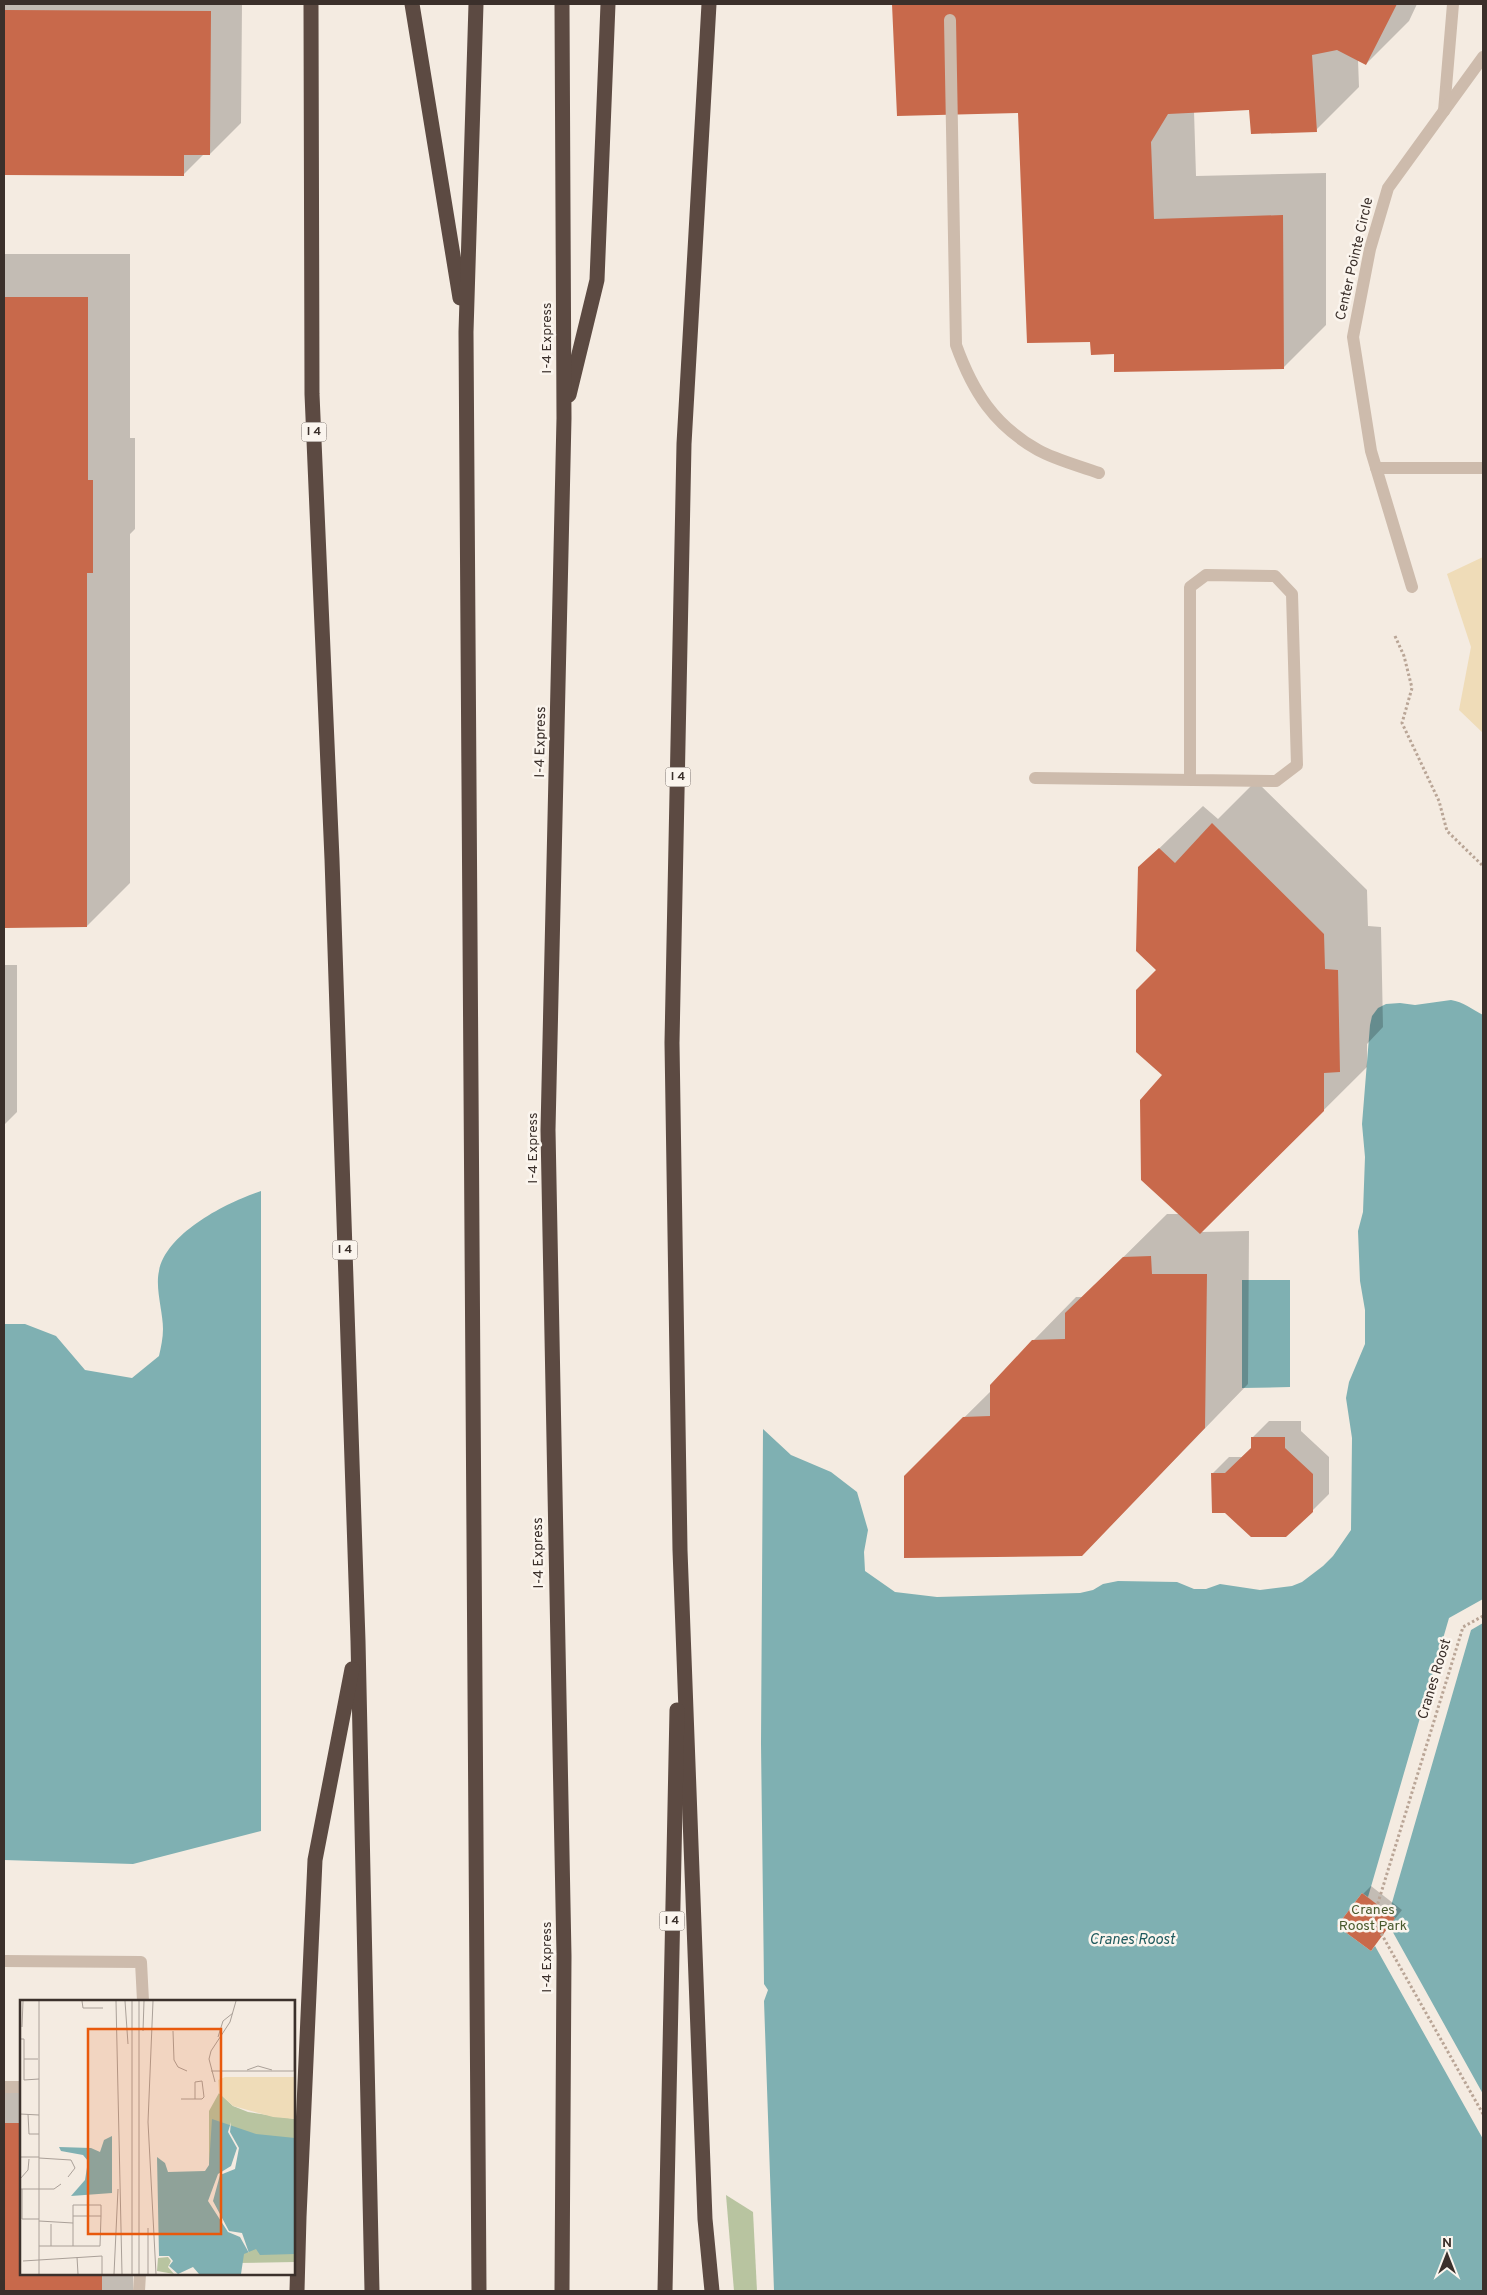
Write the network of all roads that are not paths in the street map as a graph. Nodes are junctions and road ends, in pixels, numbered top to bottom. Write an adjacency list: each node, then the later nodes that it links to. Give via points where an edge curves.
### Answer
1 (311, 4): 20 (highway, I 4, via 312,394)
2 (412, 4): 11 (highway)
3 (476, 4): 11 (highway)
4 (562, 4): 12 (highway, I-4 Express)
5 (608, 4): 12 (highway, via 597,280)
6 (709, 4): 19 (highway, I 4, via 684,444 672,1043)
7 (1453, 4): 10 (street)
8 (950, 20): 15 (street, via 956,345 974,388 986,407 1007,429 1040,451)
9 (1483, 57): 10 (street, Center Pointe Circle)
10 (1444, 111): 13 (street, Center Pointe Circle, via 1388,188 1370,249 1354,345)
11 (466, 332): 29 (highway)
12 (564, 418): 30 (highway, I-4 Express, via 548,1130 564,1956)
13 (1376, 468): 14 (street); 16 (street, Center Pointe Circle)
14 (1483, 468)
15 (1099, 473)
16 (1412, 587)
17 (1035, 778): 18 (street)
18 (1190, 780): 18 (street, via 1276,781 1297,764 1292,594 1275,576 1206,575 1190,587)
19 (680, 1550): 31 (highway, I 4); 32 (highway, via 706,2219)
20 (358, 1641): 27 (highway, via 316,1860); 28 (highway, I 4)
21 (4, 1962): 22 (street, via 141,1962)
22 (142, 2000)
23 (4, 2087): 24 (street)
24 (20, 2087)
25 (140, 2275): 26 (street)
26 (139, 2291)
27 (297, 2291)
28 (372, 2291)
29 (478, 2291)
30 (562, 2291)
31 (665, 2291)
32 (712, 2291)

